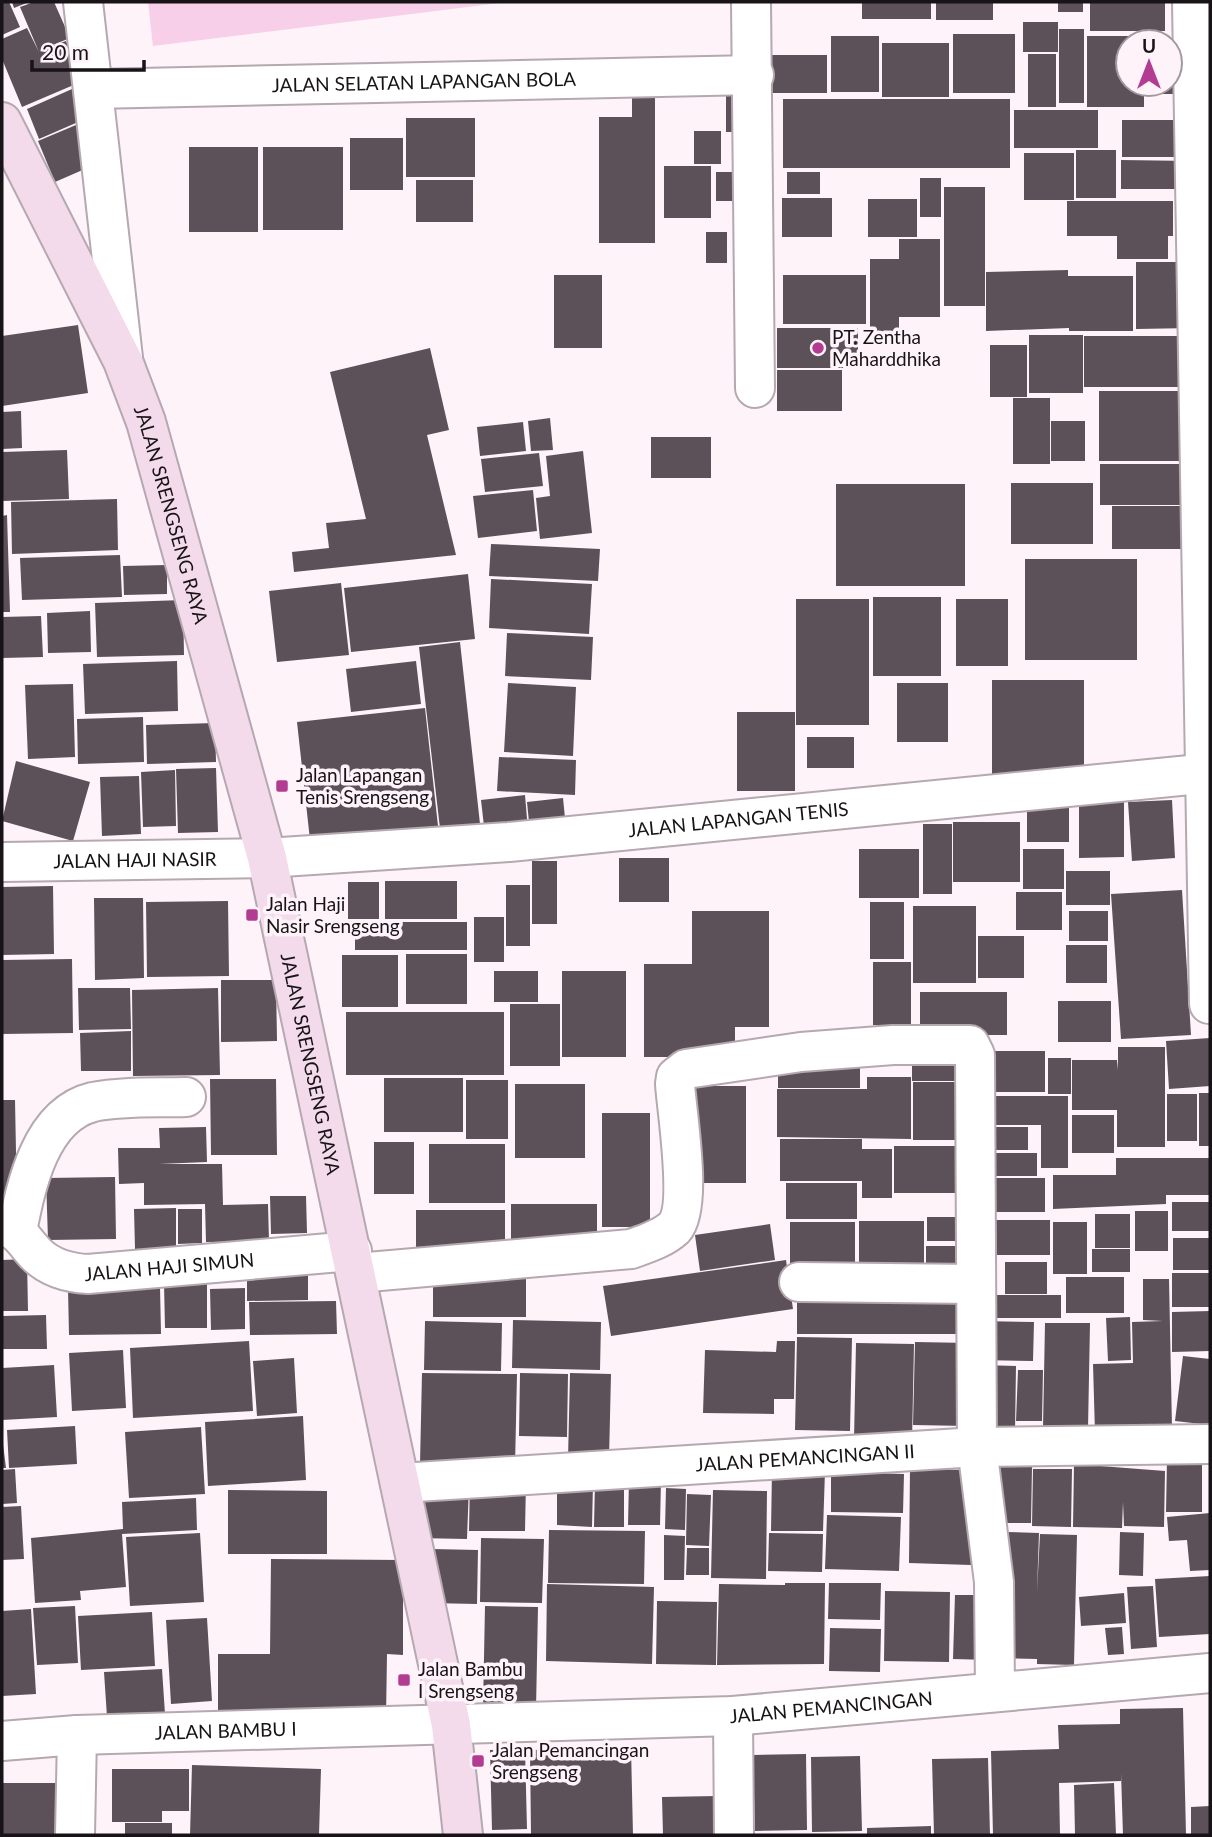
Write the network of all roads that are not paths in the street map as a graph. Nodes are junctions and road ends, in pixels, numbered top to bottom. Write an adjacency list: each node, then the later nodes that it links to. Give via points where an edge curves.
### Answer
1 (83, 2): 5 (street)
2 (751, 2): 4 (street)
3 (1192, 2): 7 (street)
4 (754, 75): 5 (street, JALAN SELATAN LAPANGAN BOLA); 9 (street)
5 (93, 89): 8 (street)
6 (2, 122): 8 (main road, JALAN SRENGSENG RAYA)
7 (1202, 221): 10 (street)
8 (123, 361): 11 (main road, JALAN SRENGSENG RAYA, via 184,552)
9 (755, 388)
10 (1207, 773): 11 (street, JALAN LAPANGAN TENIS, via 509,842); 13 (street)
11 (267, 858): 12 (street, JALAN HAJI NASIR); 16 (main road, JALAN SRENGSENG RAYA)
12 (2, 862)
13 (1209, 1004)
14 (186, 1097): 15 (street, via 90,1103 69,1116 51,1132 40,1151)
15 (10, 1228): 16 (street, JALAN HAJI SIMUN, via 37,1256 59,1269 79,1273)
16 (355, 1262): 18 (street, JALAN HAJI SIMUN, via 631,1250 676,1226 684,1200 675,1084 686,1069 801,1052 966,1044 973,1047 975,1055); 21 (main road, JALAN SRENGSENG RAYA)
17 (799, 1282): 18 (street)
18 (976, 1284): 20 (street)
19 (1210, 1444): 20 (street, JALAN PEMANCINGAN II)
20 (977, 1447): 21 (street, JALAN PEMANCINGAN II); 23 (street, via 994,1582)
21 (400, 1483): 25 (main road, JALAN SRENGSENG RAYA)
22 (1210, 1673): 23 (street, JALAN PEMANCINGAN)
23 (995, 1692): 24 (street, JALAN PEMANCINGAN)
24 (733, 1716): 25 (street, JALAN PEMANCINGAN); 30 (street)
25 (451, 1726): 26 (street, JALAN BAMBU I); 29 (main road, JALAN SRENGSENG RAYA)
26 (77, 1735): 27 (street, JALAN BAMBU I); 28 (street)
27 (2, 1741)
28 (75, 1835)
29 (463, 1835)
30 (733, 1835)

